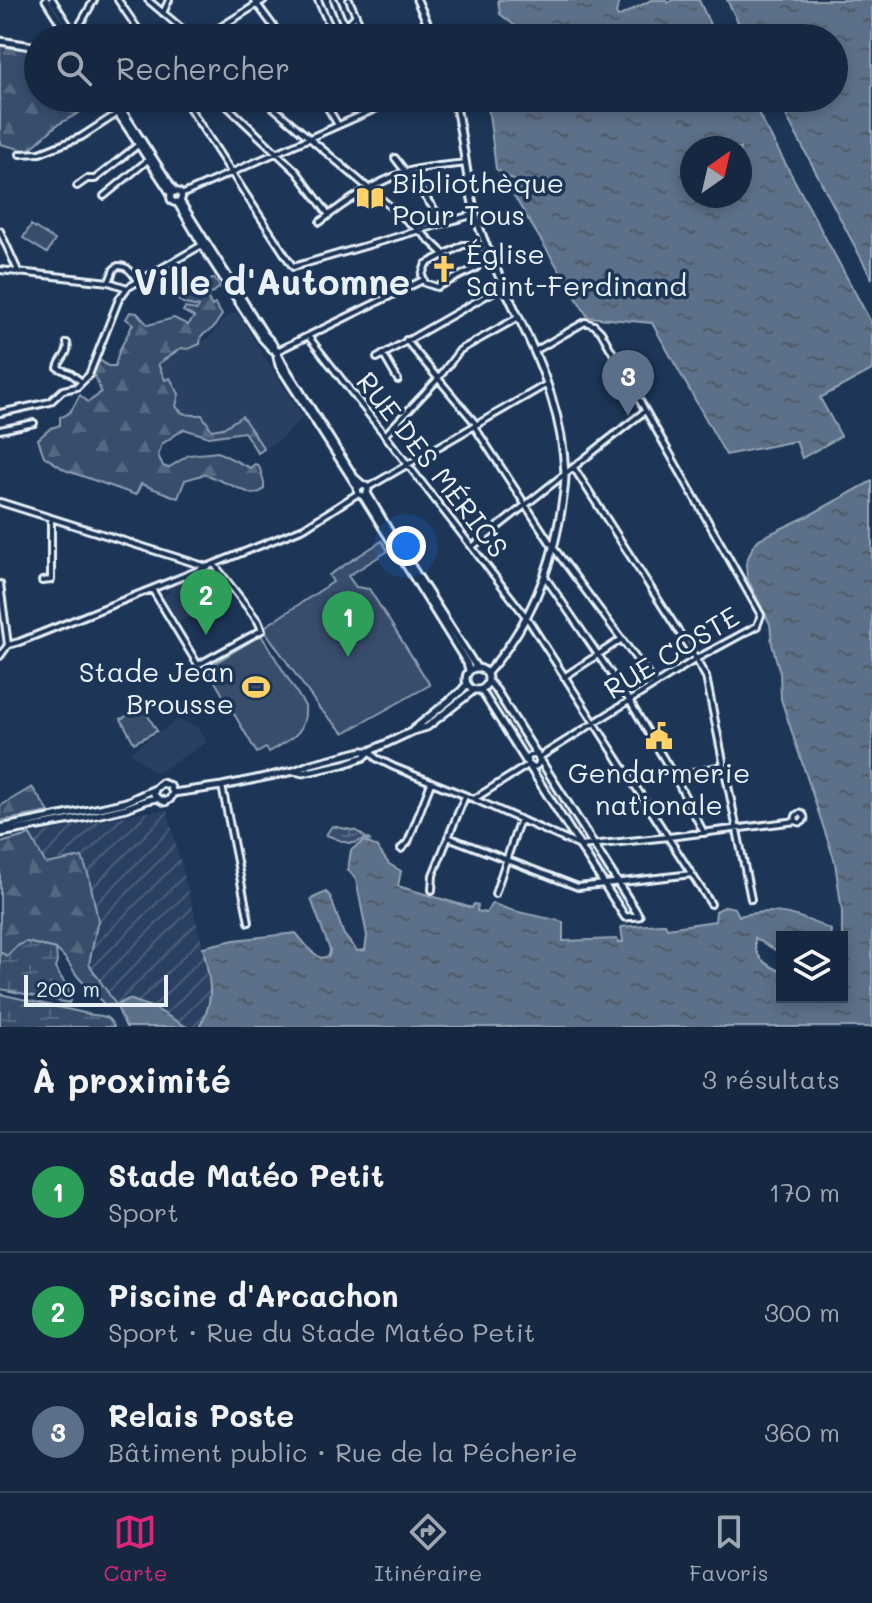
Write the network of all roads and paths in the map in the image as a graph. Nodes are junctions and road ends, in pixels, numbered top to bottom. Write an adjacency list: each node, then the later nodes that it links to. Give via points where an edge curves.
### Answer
1 (49, 0): 14 (street)
2 (94, 0): 15 (street)
3 (118, 0): 16 (street)
4 (148, 0): 12 (street)
5 (169, 0): 12 (street)
6 (264, 0): 11 (street)
7 (318, 0): 20 (street)
8 (334, 0): 21 (street)
9 (349, 0): 13 (street)
10 (417, 0): 24 (street)
11 (256, 2): 18 (street); 19 (street)
12 (163, 13): 17 (street)
13 (356, 15): 22 (street); 23 (street)
14 (65, 24)
15 (80, 24)
16 (134, 24)
17 (176, 24)
18 (224, 24)
19 (272, 24)
20 (329, 24)
21 (344, 24)
22 (348, 24)
23 (360, 24)
24 (428, 24)
25 (0, 41): 26 (street)
26 (24, 45)
27 (120, 112): 48 (street)
28 (192, 112): 44 (street)
29 (233, 112): 38 (street)
30 (279, 112): 36 (street)
31 (330, 112): 35 (street)
32 (368, 112): 35 (street)
33 (457, 112): 42 (street)
34 (118, 113): 37 (street); 39 (street, via 81,137 40,153)
35 (338, 125): 36 (street)
36 (310, 138): 38 (street); 46 (street)
37 (138, 145): 41 (street); 45 (street, via 95,179)
38 (276, 153): 44 (street); 50 (street)
39 (20, 154)
40 (395, 158): 43 (street)
41 (148, 160): 47 (street); 48 (street)
42 (466, 163): 43 (street); 49 (street)
43 (405, 172): 46 (street); 52 (street)
44 (232, 173): 48 (street); 54 (street, via 293,267)
45 (77, 186)
46 (370, 188): 50 (street); 54 (street)
47 (104, 196)
48 (177, 197): 55 (street); 71 (street)
49 (475, 214): 52 (street); 56 (street)
50 (329, 215): 51 (street)
51 (320, 222)
52 (445, 223): 54 (street)
53 (0, 231): 60 (street)
54 (419, 231): 58 (street)
55 (202, 245): 62 (street); 71 (street)
56 (487, 247): 57 (street); 64 (street)
57 (478, 252): 58 (street, via 463,245); 61 (street, via 476,268 437,287)
58 (444, 254): 61 (street, via 424,267)
59 (0, 270): 60 (street)
60 (19, 273): 63 (street)
61 (423, 280): 67 (street)
62 (138, 281): 63 (street, via 125,266 118,266); 65 (street)
63 (109, 282): 65 (street)
64 (505, 285): 66 (street); 68 (street)
65 (127, 288): 76 (street)
66 (519, 317): 70 (street); 74 (street, via 460,350)
67 (308, 336): 71 (street); 83 (street, RUE DES MÉRICS)
68 (406, 340): 72 (street); 74 (street)
69 (67, 343): 76 (street, via 58,368)
70 (535, 351): 77 (street); 78 (street, via 585,322 594,325)
71 (275, 352): 87 (street)
72 (383, 354): 73 (street); 75 (street)
73 (377, 358)
74 (438, 378): 81 (street); 83 (street)
75 (398, 380)
76 (82, 382): 79 (street, via 50,402)
77 (547, 384): 81 (street); 86 (street)
78 (645, 411): 85 (street); 104 (street, RUE COSTE, via 761,615 757,626)
79 (0, 413)
80 (34, 423): 82 (street)
81 (475, 425): 84 (street); 89 (street)
82 (0, 430)
83 (385, 435): 84 (street, RUE DES MÉRICS)
84 (407, 464): 87 (street); 91 (street, RUE DES MÉRICS)
85 (574, 468): 86 (street); 104 (street)
86 (565, 476): 89 (street); 92 (street)
87 (363, 490): 93 (street, via 304,528); 105 (street); 106 (street)
88 (0, 502): 90 (street)
89 (526, 505): 91 (street); 92 (street)
90 (51, 518): 94 (street); 96 (street, via 51,580)
91 (472, 547): 99 (street, RUE DES MÉRICS)
92 (553, 547): 95 (street); 100 (street)
93 (214, 564): 94 (street); 98 (street, via 262,630 198,665)
94 (207, 567): 98 (street)
95 (545, 577): 99 (street); 102 (street)
96 (42, 581)
97 (0, 584): 101 (street)
98 (152, 589): 101 (street)
99 (527, 618): 107 (street); 108 (street, RUE DES MÉRICS)
100 (622, 639): 102 (street); 111 (street)
101 (8, 645): 103 (street)
102 (599, 654): 108 (street); 113 (street)
103 (0, 656)
104 (696, 659): 111 (street, RUE COSTE); 119 (street, via 706,677)
105 (476, 667): 106 (street); 107 (street)
106 (469, 670): 110 (street)
107 (487, 673): 109 (street)
108 (564, 677): 114 (street, RUE DES MÉRICS)
109 (488, 681): 112 (street); 117 (street)
110 (467, 684): 112 (street); 115 (street)
111 (655, 684): 113 (street, RUE COSTE)
112 (477, 690): 115 (street, via 427,727); 118 (street)
113 (629, 700): 114 (street, RUE COSTE); 120 (street)
114 (594, 722): 117 (street, RUE COSTE); 136 (street, RUE DES MÉRICS)
115 (413, 731): 116 (street)
116 (370, 751): 121 (street); 122 (street)
117 (538, 758): 118 (street, RUE COSTE, via 536,766); 128 (street)
118 (528, 765): 127 (street); 131 (street)
119 (723, 766): 120 (street); 132 (street)
120 (677, 781): 134 (street)
121 (431, 783): 125 (street); 139 (street)
122 (222, 786): 124 (street); 148 (street)
123 (155, 789): 124 (street, via 165,783); 126 (street); 133 (street, via 126,802)
124 (173, 793): 126 (street, via 168,801)
125 (465, 796): 127 (street); 135 (street)
126 (157, 798): 133 (street, via 88,817)
127 (474, 799): 129 (street)
128 (575, 816): 131 (street); 138 (street)
129 (520, 819): 137 (street); 140 (street)
130 (796, 821): 132 (street)
131 (565, 823): 137 (street)
132 (737, 829): 134 (street); 146 (street)
133 (0, 831)
134 (704, 833): 136 (street)
135 (448, 837): 140 (street); 144 (street)
136 (669, 837): 138 (street); 141 (street, RUE DES MÉRICS)
137 (580, 846): 138 (street); 143 (street)
138 (595, 846): 142 (street)
139 (401, 849)
140 (506, 859): 143 (street, via 578,887); 145 (street)
141 (692, 874): 142 (street); 147 (street, RUE DES MÉRICS)
142 (618, 883): 143 (street); 143 (street, via 639,916 625,917)
143 (603, 884)
144 (432, 890)
145 (495, 894)
146 (751, 899)
147 (711, 904)
148 (249, 922)

